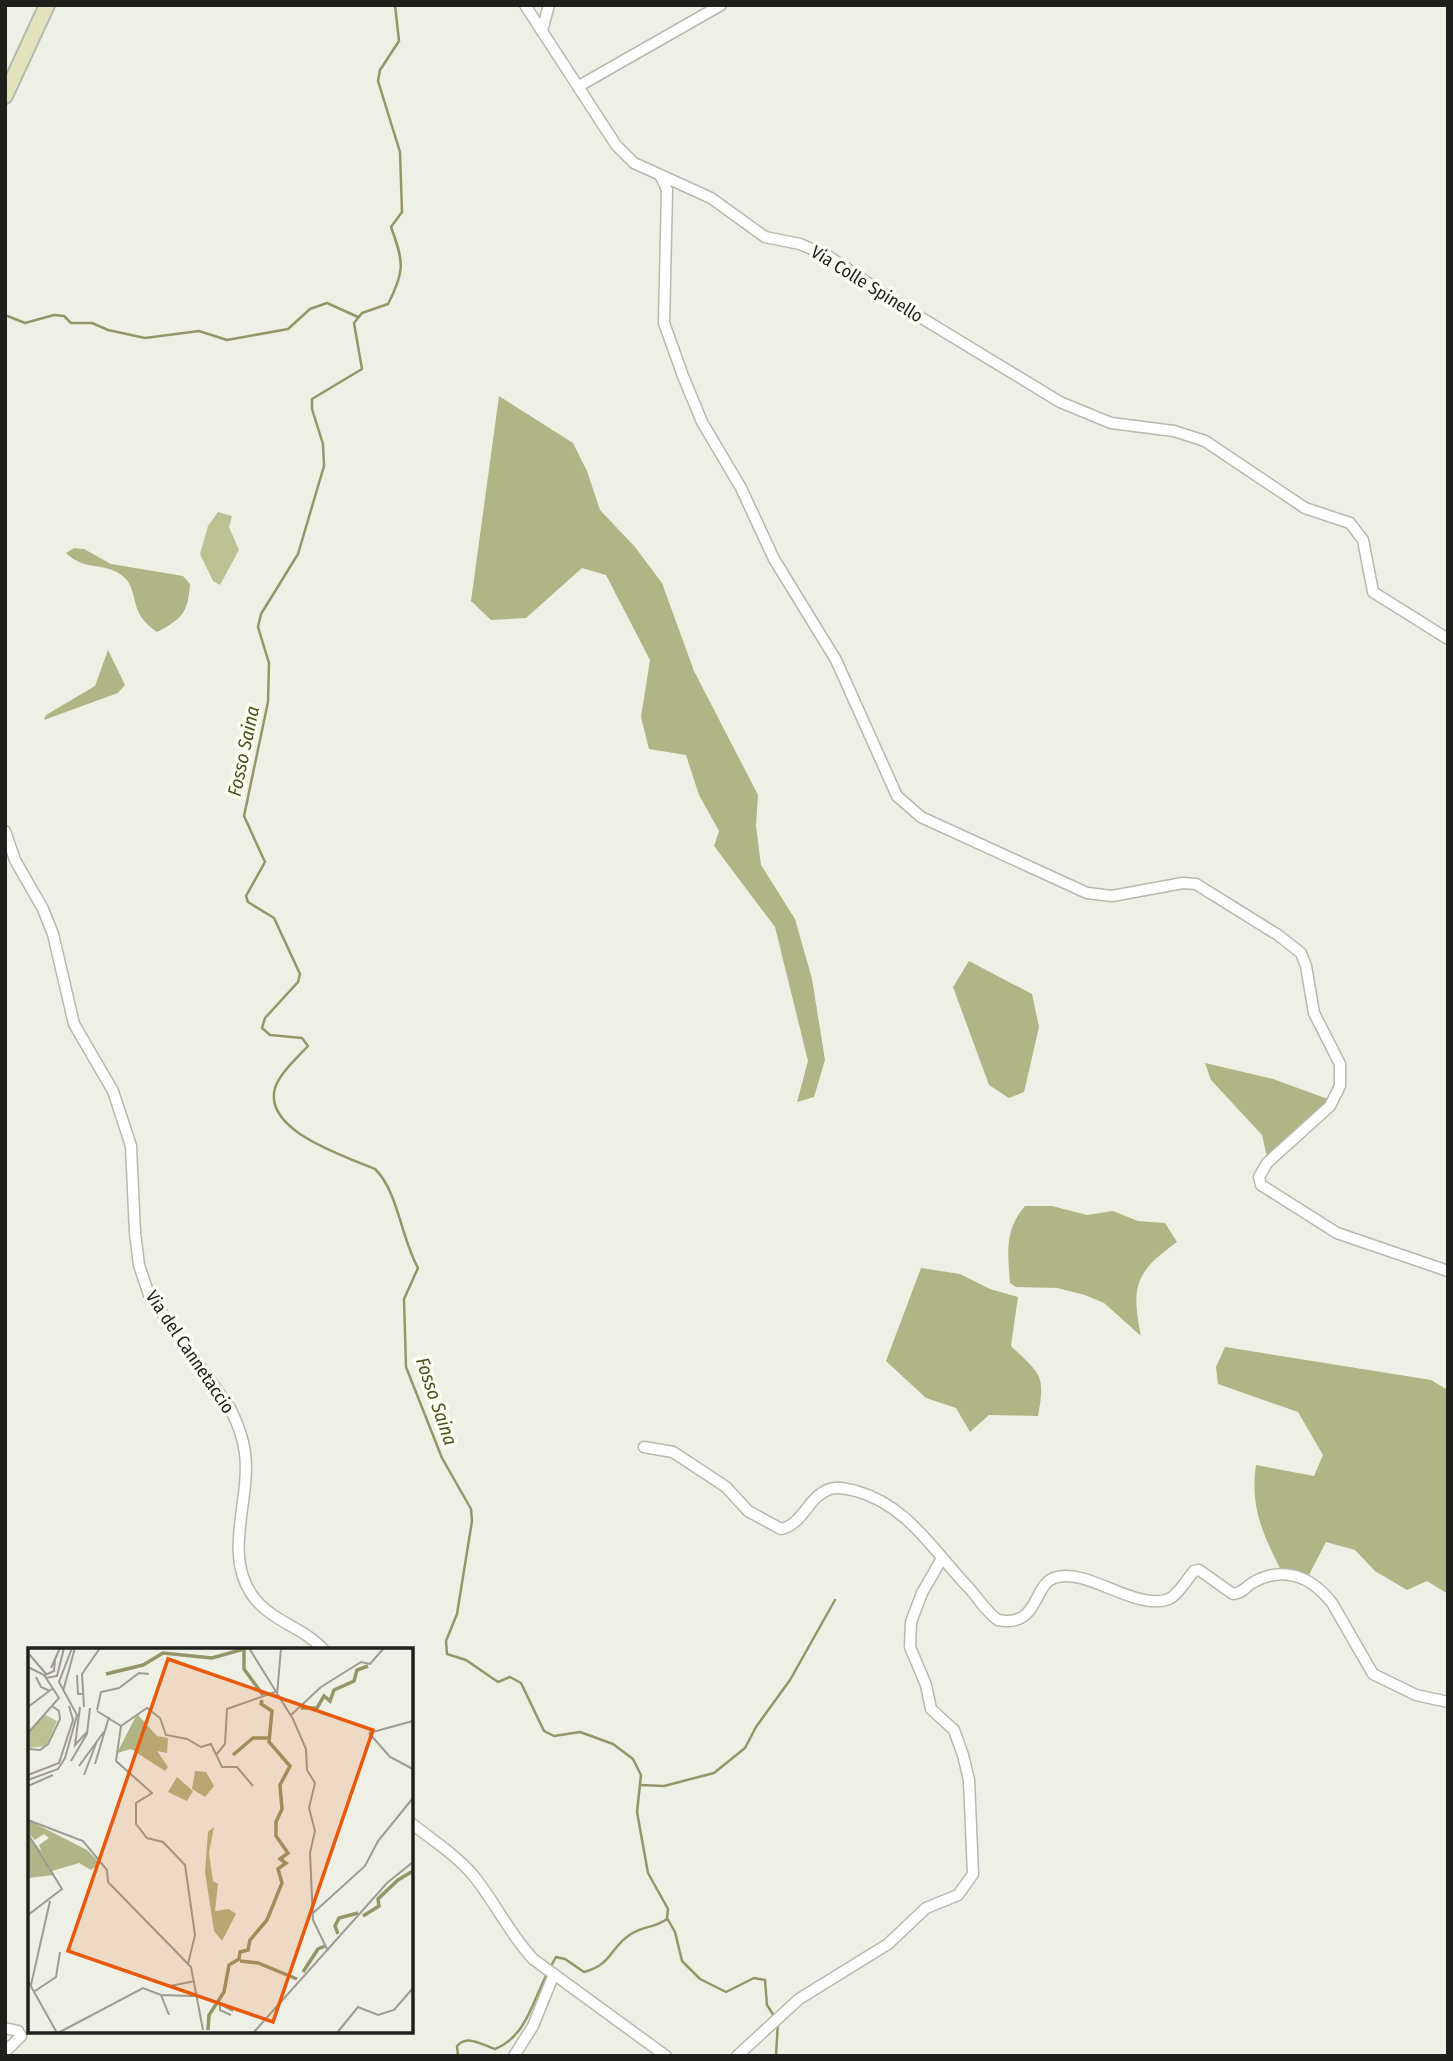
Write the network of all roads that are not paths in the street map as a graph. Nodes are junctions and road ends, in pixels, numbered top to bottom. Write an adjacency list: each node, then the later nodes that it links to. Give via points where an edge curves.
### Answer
1 (47, 5): 7 (main road)
2 (525, 5): 5 (street, Via Colle Spinello)
3 (549, 5): 5 (street)
4 (721, 5): 6 (street)
5 (542, 31): 6 (street, Via Colle Spinello)
6 (579, 86): 8 (street, Via Colle Spinello, via 622,152)
7 (5, 96)
8 (661, 177): 9 (street, Via Colle Spinello, via 711,198 765,237 828,256 1043,393 1118,425 1174,431 1205,441 1305,508 1350,523 1363,540 1373,592); 11 (street, via 667,190 664,323 682,376 769,550 836,660 897,796 921,817 1079,891 1107,896 1192,883 1293,946 1306,962 1313,1009 1338,1057 1341,1084 1320,1119 1267,1163 1260,1174 1261,1185 1337,1233)
9 (1448, 639)
10 (5, 831): 14 (street, Via del Cannetaccio, via 53,934 74,1024 113,1091 131,1146 135,1233 149,1295 239,1427 246,1455 239,1540 248,1588 267,1612)
11 (1448, 1271)
12 (643, 1447): 13 (street, via 673,1452 726,1487 748,1511 781,1529 797,1522 828,1489 840,1487 874,1497 921,1531)
13 (941, 1560): 15 (street, via 991,1615 1006,1621 1028,1612 1054,1578 1069,1576 1123,1595 1158,1600 1171,1598 1199,1570 1233,1594 1274,1575 1300,1576 1324,1592 1373,1674 1416,1695); 22 (street, via 911,1622 910,1647 926,1685 930,1709 954,1730 963,1755 969,1780 973,1874 958,1895 926,1908 888,1944 799,1999)
14 (322, 1648)
15 (1448, 1702)
16 (413, 1825): 17 (street, via 472,1875 517,1941)
17 (554, 1974): 20 (street, via 533,2026); 21 (street)
18 (5, 2028): 19 (street, via 21,2036)
19 (5, 2052)
20 (514, 2056)
21 (666, 2056)
22 (737, 2056)

